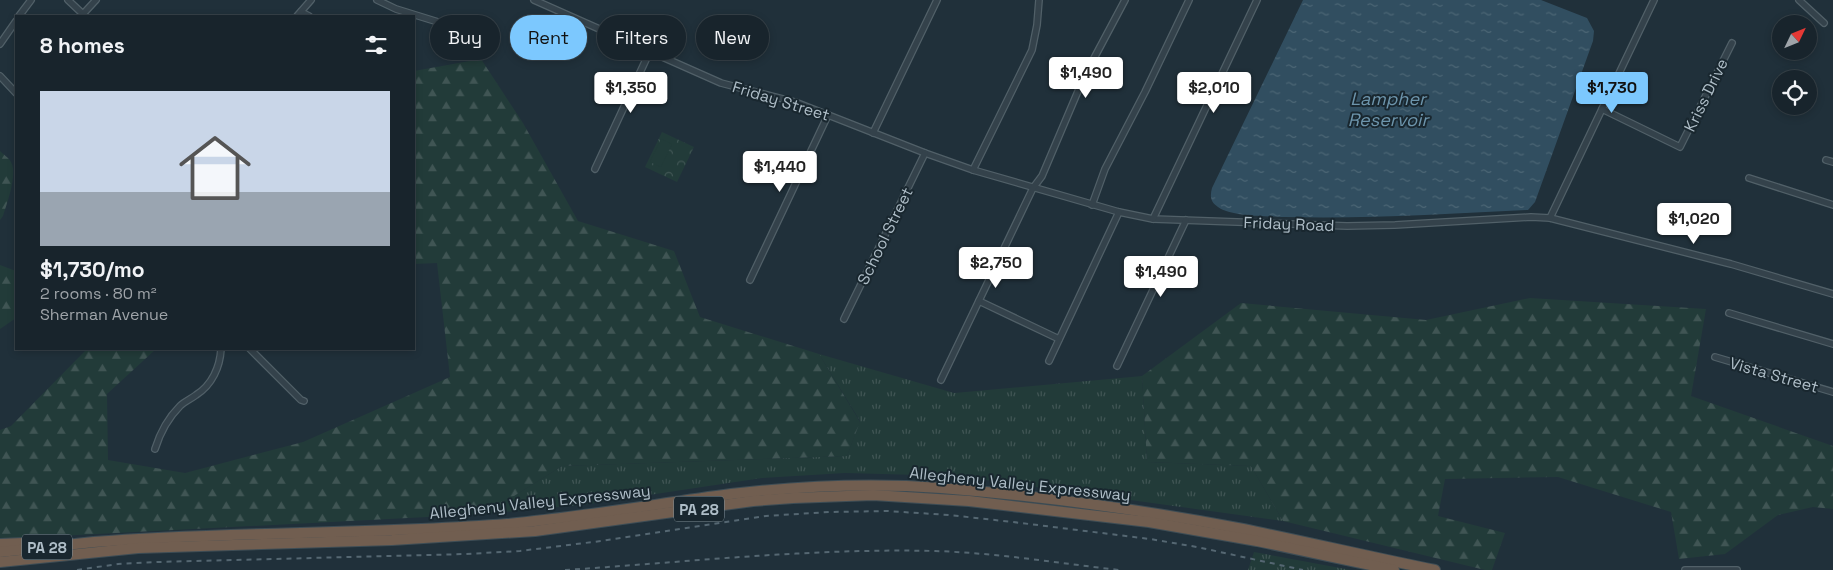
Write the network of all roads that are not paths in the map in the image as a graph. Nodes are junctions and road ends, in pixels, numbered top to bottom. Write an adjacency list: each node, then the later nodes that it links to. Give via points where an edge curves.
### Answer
1 (31, 0): 15 (street)
2 (68, 0): 16 (street)
3 (96, 0): 16 (street)
4 (312, 0): 14 (street)
5 (377, 0): 17 (street)
6 (534, 0): 20 (street, Friday Street)
7 (937, 0): 29 (street)
8 (1038, 0): 34 (street, via 1032,50)
9 (1125, 0): 36 (street, via 1084,77 1042,176)
10 (1189, 0): 37 (street, via 1105,169)
11 (1257, 0): 41 (street)
12 (1654, 0): 27 (street)
13 (1799, 0): 19 (street)
14 (299, 14)
15 (21, 15)
16 (84, 15)
17 (430, 20)
18 (15, 22): 22 (street)
19 (1824, 23)
20 (597, 28)
21 (1732, 43): 27 (street, Kriss Drive, via 1680,147)
22 (0, 44)
23 (646, 60): 33 (street)
24 (670, 60): 28 (street, Friday Street, via 721,83 774,96)
25 (0, 76): 26 (street)
26 (15, 92)
27 (1602, 109): 40 (street)
28 (828, 115): 29 (street, Friday Street); 43 (street)
29 (873, 132): 30 (street, Friday Street)
30 (925, 153): 34 (street, Friday Street); 47 (street, School Street)
31 (1826, 160): 32 (street)
32 (1833, 162)
33 (595, 169)
34 (973, 170): 36 (street, Friday Street)
35 (1749, 178): 38 (street)
36 (1033, 188): 37 (street, Friday Road); 45 (street)
37 (1092, 205): 39 (street, Friday Road)
38 (1833, 205)
39 (1119, 212): 41 (street, Friday Road); 48 (street)
40 (1550, 218): 42 (street, Friday Road, via 1347,226); 44 (street, Friday Road)
41 (1153, 219): 42 (street, Friday Road)
42 (1186, 220): 54 (street)
43 (750, 280)
44 (1833, 294)
45 (979, 301): 48 (street); 55 (street)
46 (1729, 313): 49 (street)
47 (844, 319)
48 (1059, 339): 53 (street)
49 (1833, 344)
50 (221, 350): 58 (street, via 214,376 206,387 176,411)
51 (251, 350): 57 (street)
52 (1715, 357): 56 (street, Vista Street)
53 (1049, 361)
54 (1117, 366)
55 (941, 380)
56 (1833, 392)
57 (304, 401)
58 (154, 449)
59 (95, 542): 60 (highway); 61 (highway, Allegheny Valley Expressway / PA 28); 64 (highway, Allegheny Valley Expressway / PA 28, via 463,527 557,519 812,487 939,488 1145,512 1243,529)
60 (0, 544)
61 (0, 552)
62 (0, 562): 63 (highway, Allegheny Valley Expressway / PA 28, via 138,548 392,540 535,531 753,501 873,495 969,501 1150,522)
63 (1394, 570)
64 (1435, 570)
65 (1685, 570): 66 (street)
66 (1736, 570)

